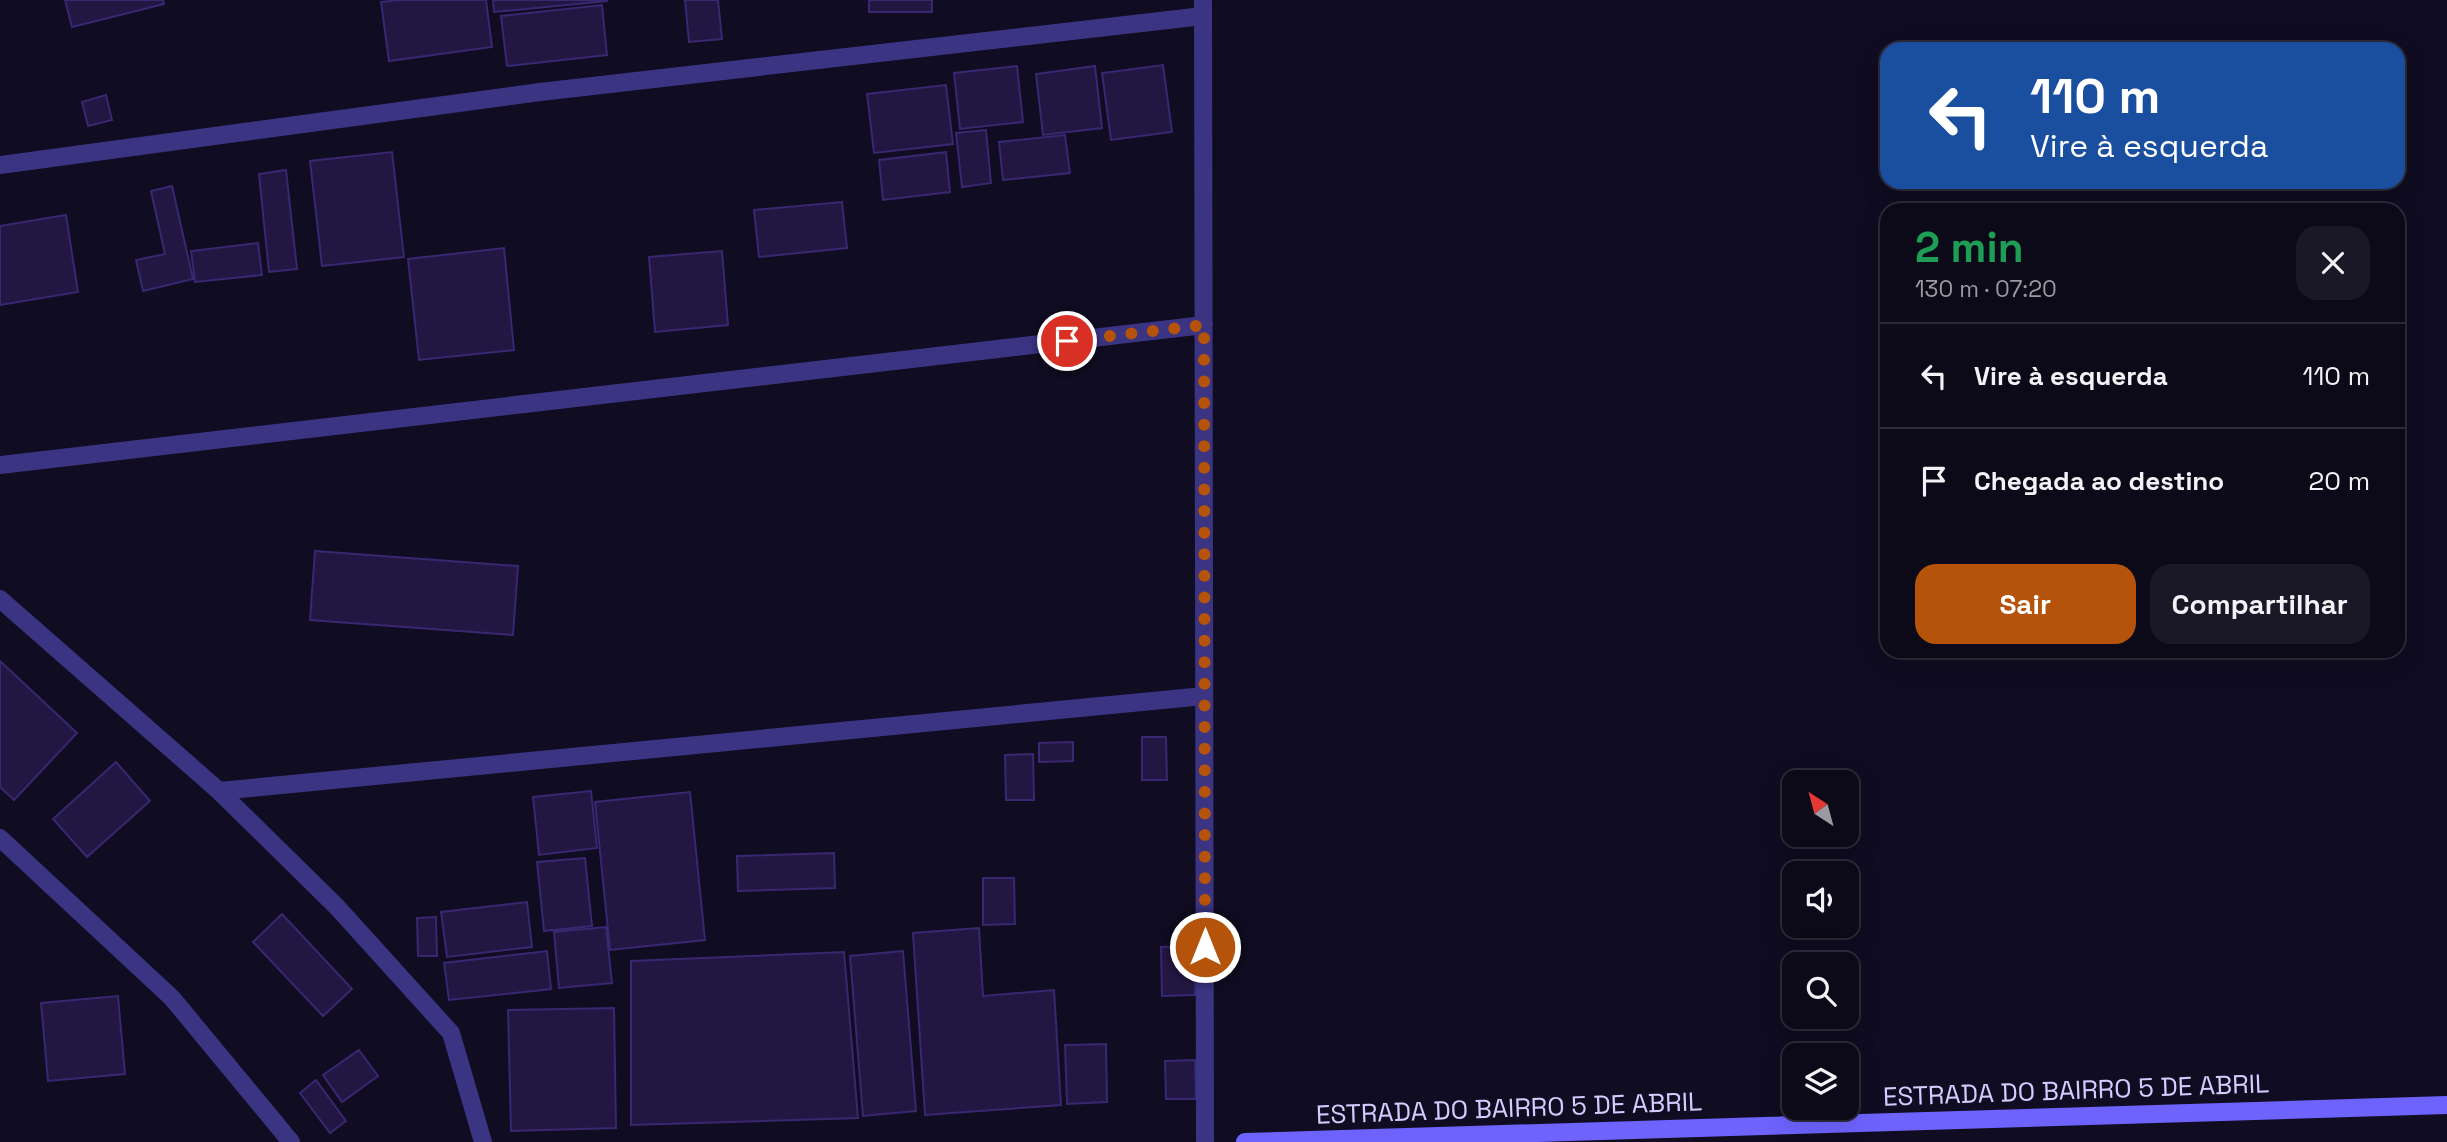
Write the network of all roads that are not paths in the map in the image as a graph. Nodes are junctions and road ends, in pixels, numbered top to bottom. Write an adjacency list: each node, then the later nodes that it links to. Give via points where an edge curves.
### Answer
1 (1203, 8): 2 (street); 3 (street)
2 (0, 165)
3 (1204, 325): 4 (street); 6 (street)
4 (0, 465)
5 (0, 599): 7 (street)
6 (1204, 695): 7 (street); 12 (street)
7 (219, 791): 11 (street, via 337,907 451,1033)
8 (0, 838): 10 (street, via 172,999)
9 (2447, 1105): 13 (street, ESTRADA DO BAIRRO 5 DE ABRIL)
10 (291, 1142)
11 (483, 1142)
12 (1205, 1142)
13 (1245, 1142)

